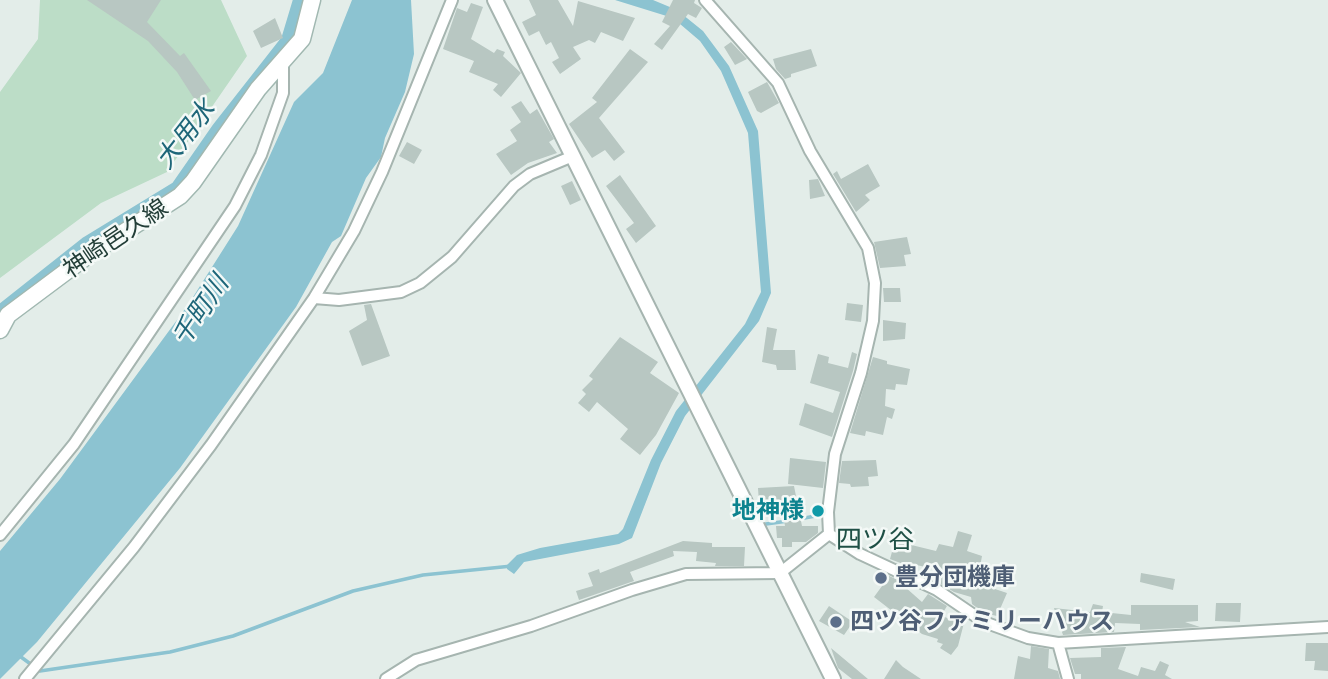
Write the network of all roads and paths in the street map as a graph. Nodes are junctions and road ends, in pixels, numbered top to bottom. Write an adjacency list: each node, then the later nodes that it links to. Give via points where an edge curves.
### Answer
1 (312, 0): 5 (main road, 神崎邑久線, via 302,39)
2 (452, 0): 7 (street, via 382,172)
3 (495, 0): 6 (street)
4 (705, 0): 9 (street, via 778,83 810,151 868,248 875,283 873,321 835,454)
5 (283, 59): 8 (main road, 神崎邑久線, via 180,196 87,256 8,315); 10 (street, via 283,93 261,155 235,206 74,444)
6 (573, 156): 7 (street, via 514,186 452,257 421,283 401,292 339,300); 11 (street)
7 (314, 298): 14 (street, via 150,527)
8 (0, 330)
9 (830, 534): 11 (street); 13 (street, via 860,554 937,590 984,622)
10 (0, 535)
11 (780, 573): 15 (street, via 686,574 416,660); 16 (street)
12 (1328, 626): 13 (street)
13 (1058, 643): 17 (street)
14 (25, 679)
15 (386, 679)
16 (833, 679)
17 (1068, 679)

